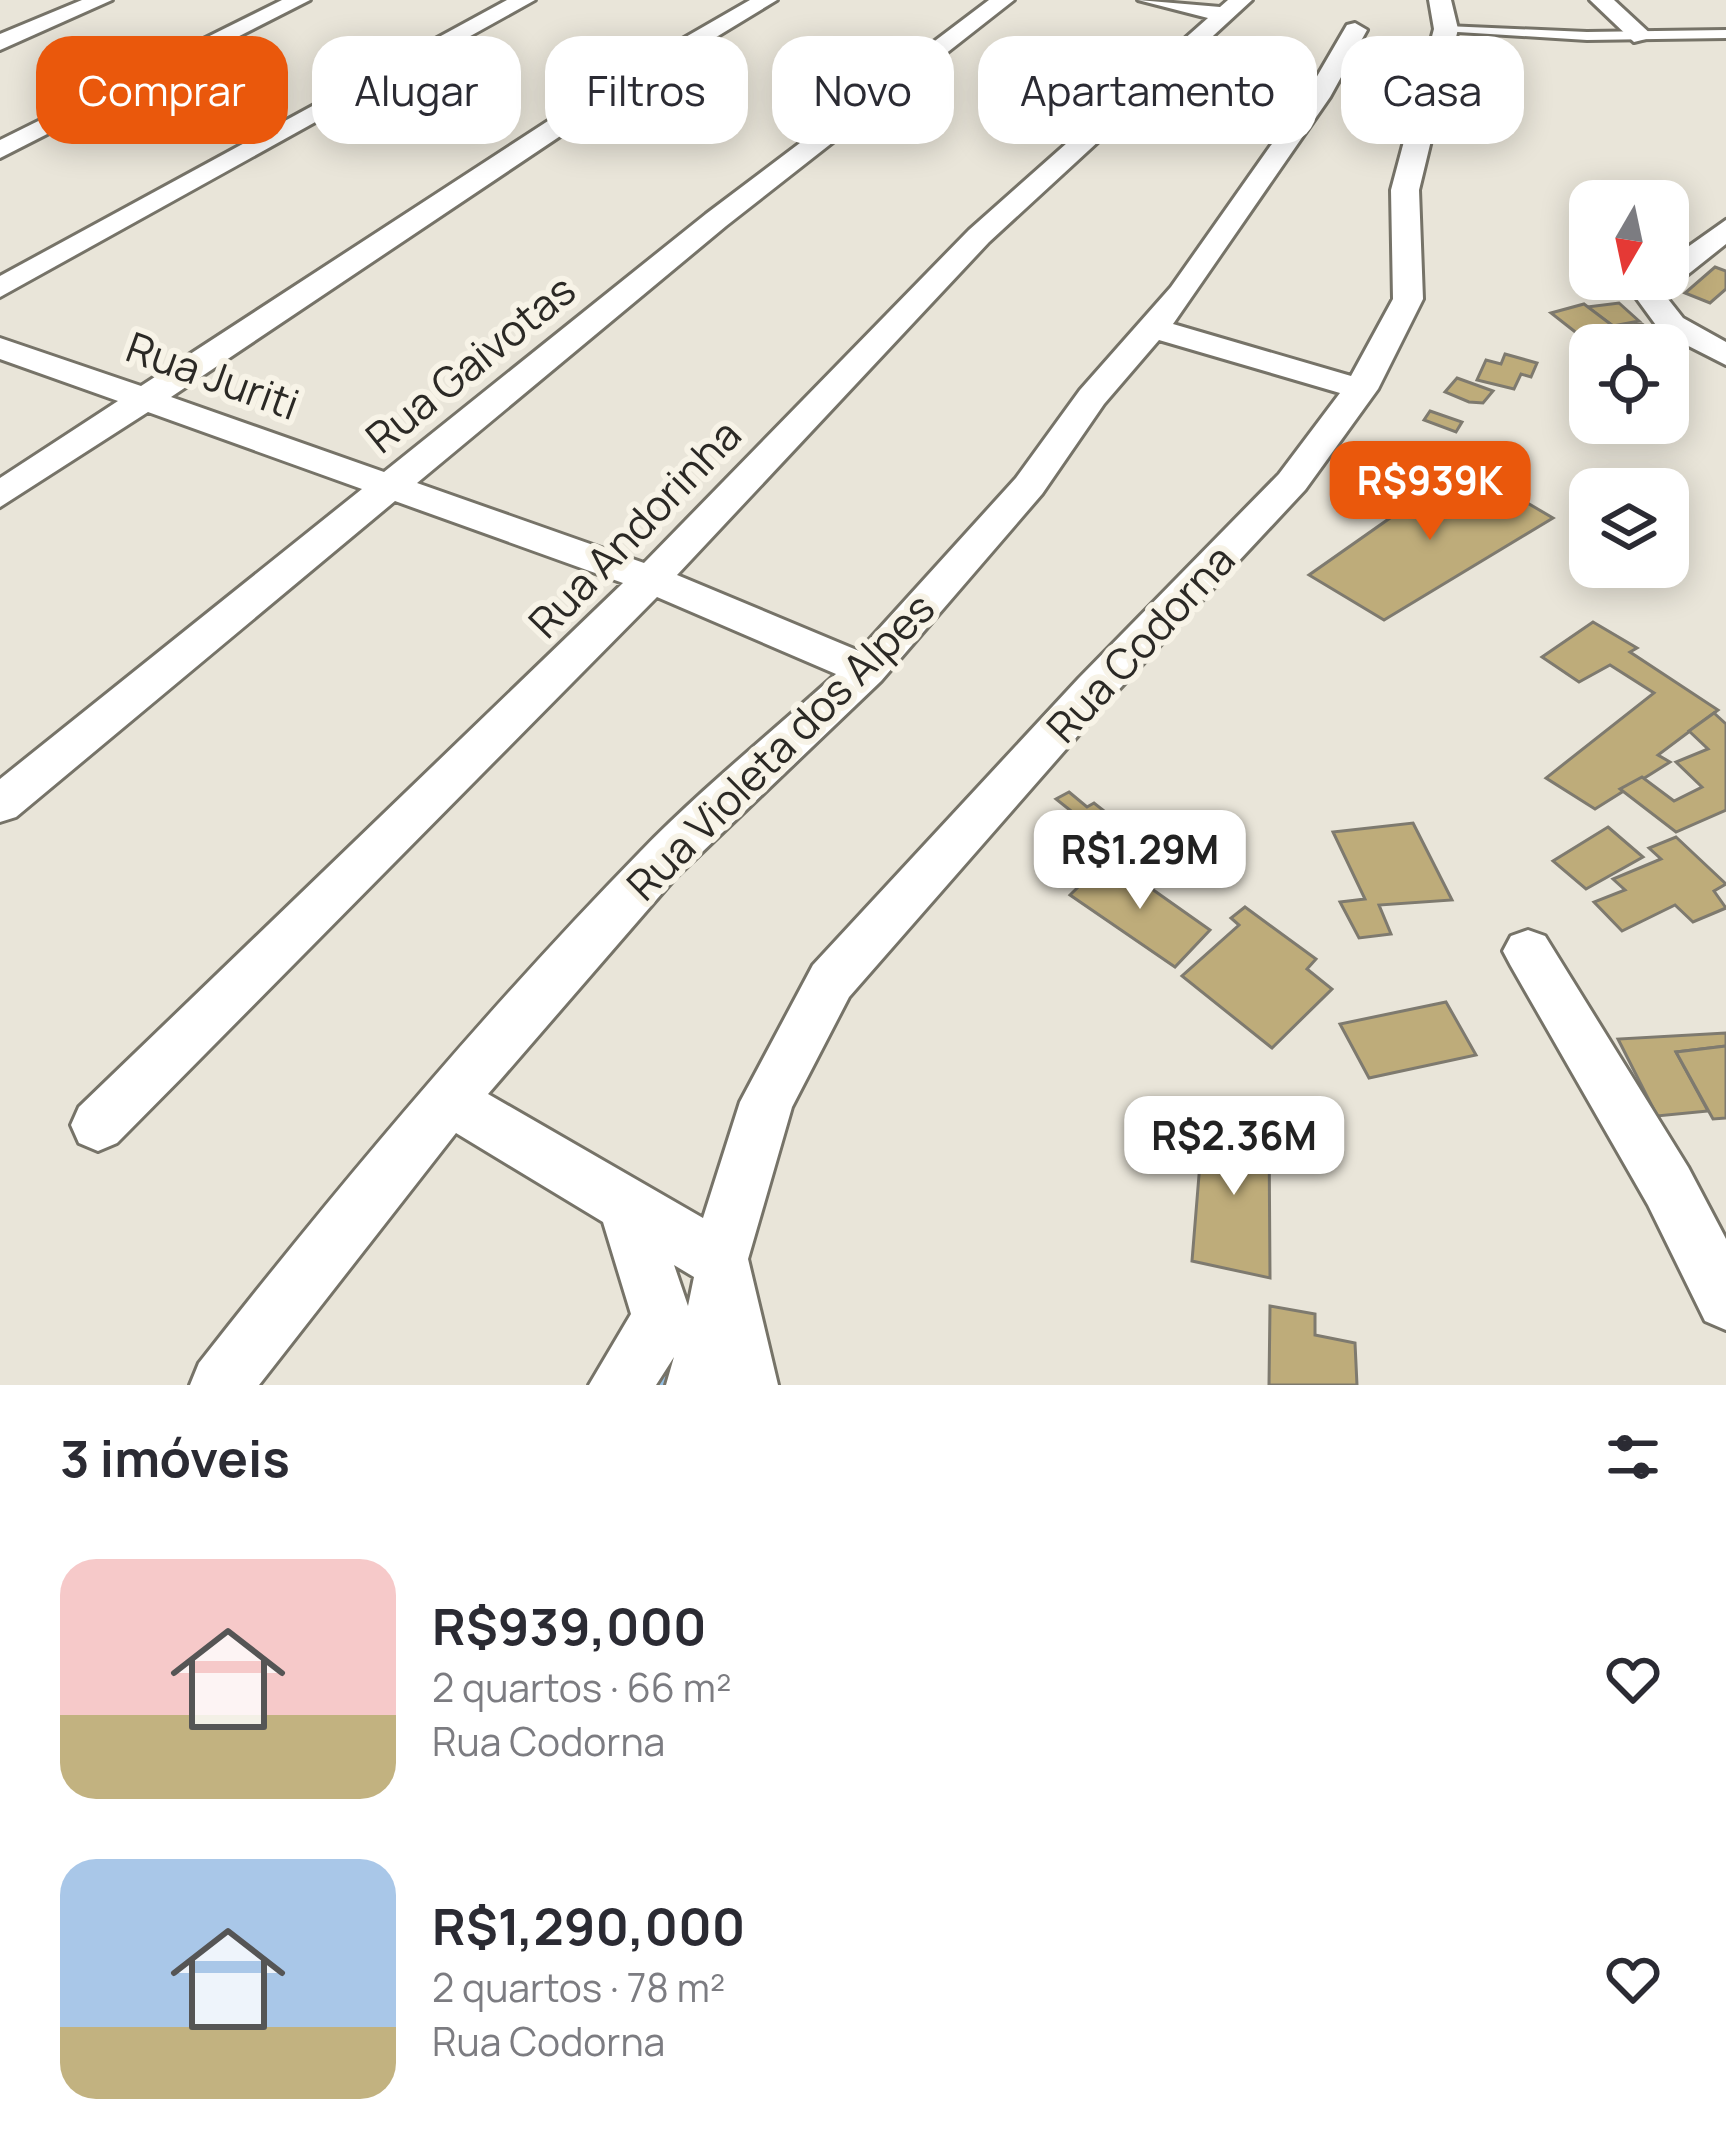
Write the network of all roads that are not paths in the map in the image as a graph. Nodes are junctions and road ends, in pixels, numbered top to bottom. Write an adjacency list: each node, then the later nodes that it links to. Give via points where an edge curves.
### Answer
1 (101, 0): 14 (street)
2 (299, 0): 15 (street)
3 (524, 0): 18 (street)
4 (766, 0): 24 (street, via 620,85)
5 (952, 0): 8 (street)
6 (1149, 0): 9 (street)
7 (1600, 0): 13 (street)
8 (996, 4): 25 (street, Rua Gaivotas)
9 (1233, 7): 27 (street, Rua Andorinha, via 979,236)
10 (1443, 15): 13 (lane); 23 (street, Rua Codorna, via 1405,190 1408,298)
11 (1355, 30): 20 (street, Rua Violeta dos Alpes, via 1220,241)
12 (1726, 34): 13 (lane)
13 (1642, 37)
14 (0, 43)
15 (0, 149)
16 (1726, 229): 17 (street)
17 (1689, 259)
18 (0, 287)
19 (1652, 300): 22 (street, via 1659,313)
20 (1154, 328): 23 (street); 28 (street, Rua Violeta dos Alpes, via 1029,486)
21 (0, 348): 24 (street, Rua Juriti)
22 (1726, 355)
23 (1361, 389): 34 (street, Rua Codorna, via 1292,482 831,981 767,1102)
24 (144, 397): 25 (street, Rua Juriti); 26 (street)
25 (391, 487): 27 (street, Rua Juriti); 29 (street, Rua Gaivotas)
26 (0, 494)
27 (651, 578): 28 (street, Rua Juriti); 32 (street, Rua Andorinha)
28 (866, 670): 31 (street, Rua Violeta dos Alpes, via 659,863)
29 (0, 804)
30 (1528, 951): 35 (street)
31 (450, 1101): 33 (street); 37 (street, Rua Violeta dos Alpes)
32 (98, 1125)
33 (625, 1204): 34 (street); 36 (street, via 663,1320)
34 (721, 1273): 38 (street, Rua Codorna); 39 (street)
35 (1726, 1300)
36 (627, 1382)
37 (221, 1385)
38 (697, 1385)
39 (747, 1385)

